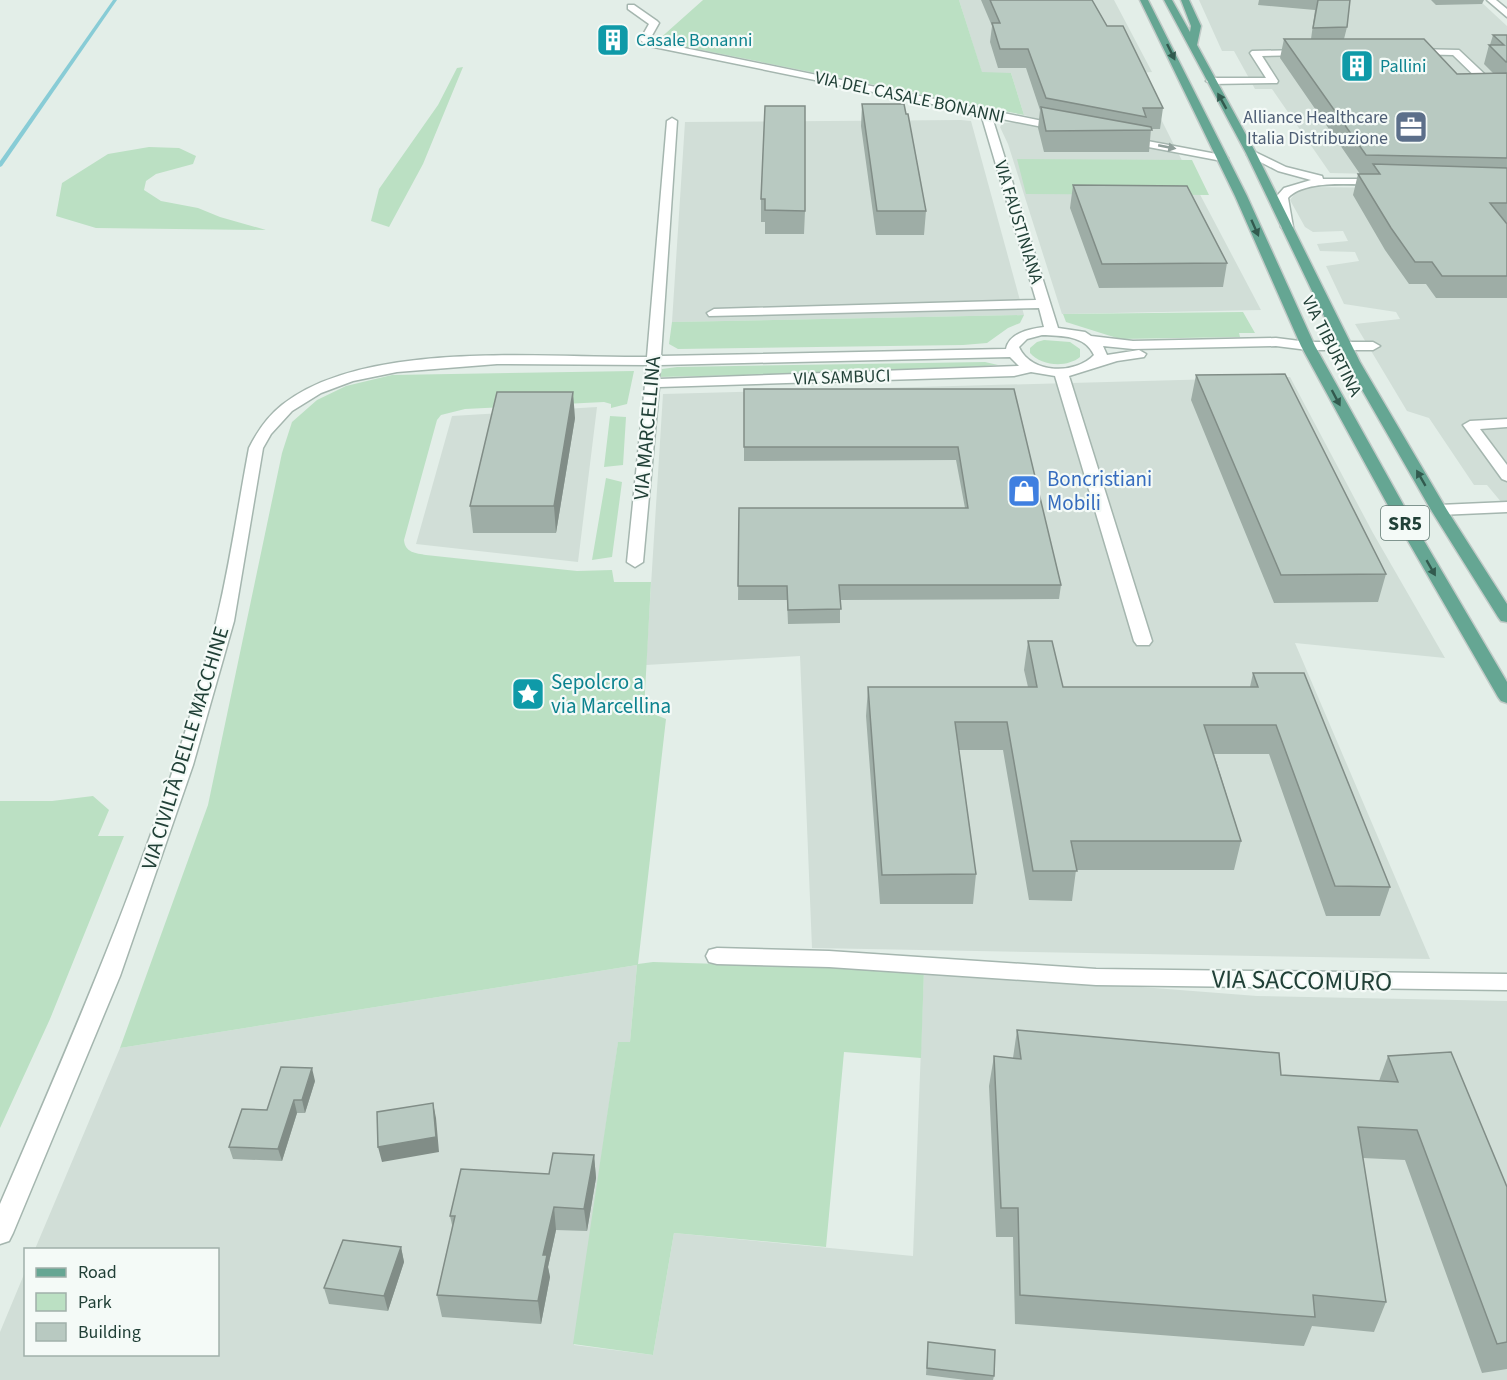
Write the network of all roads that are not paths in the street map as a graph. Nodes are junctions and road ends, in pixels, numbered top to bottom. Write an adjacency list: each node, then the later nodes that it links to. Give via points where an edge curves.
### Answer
1 (1144, 0): 17 (main road, VIA TIBURTINA / SR5, one-way to 17)
2 (1168, 0): 7 (main road, VIA TIBURTINA)
3 (1185, 0): 7 (main road, via 1197,29)
4 (1491, 0): 6 (street)
5 (632, 7): 12 (street, VIA DEL CASALE BONANNI, via 654,23 645,40 652,44)
6 (1507, 14)
7 (1192, 46): 10 (main road, VIA TIBURTINA)
8 (1397, 52): 11 (street, via 1456,52 1491,86)
9 (1315, 53): 10 (street, via 1255,53 1274,81)
10 (1211, 81): 16 (main road, VIA TIBURTINA, one-way to 10)
11 (1507, 86)
12 (986, 113): 14 (street, VIA DEL CASALE BONANNI); 21 (street, VIA FAUSTINIANA)
13 (672, 122): 29 (street, VIA MARCELLINA)
14 (1075, 130)
15 (1119, 138): 17 (street, one-way to 17)
16 (1251, 153): 18 (street, via 1270,165 1295,173); 20 (main road, VIA TIBURTINA)
17 (1222, 158): 25 (main road, VIA TIBURTINA / SR5, one-way to 25)
18 (1346, 181): 19 (street); 20 (street, via 1306,184 1286,191 1282,197)
19 (1393, 182)
20 (1287, 227): 26 (main road, VIA TIBURTINA)
21 (1043, 304): 22 (street); 23 (street, VIA FAUSTINIANA)
22 (714, 313)
23 (1052, 331): 24 (street); 28 (street, via 1022,336 1015,341)
24 (1090, 340): 25 (street, via 1133,345 1276,342); 30 (street, via 1100,351)
25 (1308, 346): 26 (street); 30 (street, via 1281,352 1132,355); 41 (main road, VIA TIBURTINA / SR5, one-way to 41)
26 (1346, 346): 27 (street); 37 (main road, VIA TIBURTINA, one-way to 26)
27 (1372, 346)
28 (1013, 353): 29 (street, VIA SAMBUCI); 31 (street)
29 (653, 361): 33 (street, VIA MARCELLINA); 44 (street, VIA CIVILTÀ DELLE MACCHINE, via 459,362 388,369 312,393 269,426 256,448 224,630 184,765 102,993)
30 (1097, 362): 32 (street, via 1083,370)
31 (1032, 367): 32 (street); 33 (street, VIA SAMBUCI, via 1014,372)
32 (1061, 372): 40 (street)
33 (652, 383): 38 (street, VIA MARCELLINA)
34 (1507, 423): 35 (street, via 1470,425)
35 (1507, 476)
36 (1507, 507): 37 (street)
37 (1439, 510): 39 (main road, VIA TIBURTINA)
38 (635, 562)
39 (1507, 617)
40 (1143, 641)
41 (1507, 697)
42 (717, 956): 43 (street, VIA SACCOMURO, via 1096,976)
43 (1507, 982)
44 (0, 1233)

